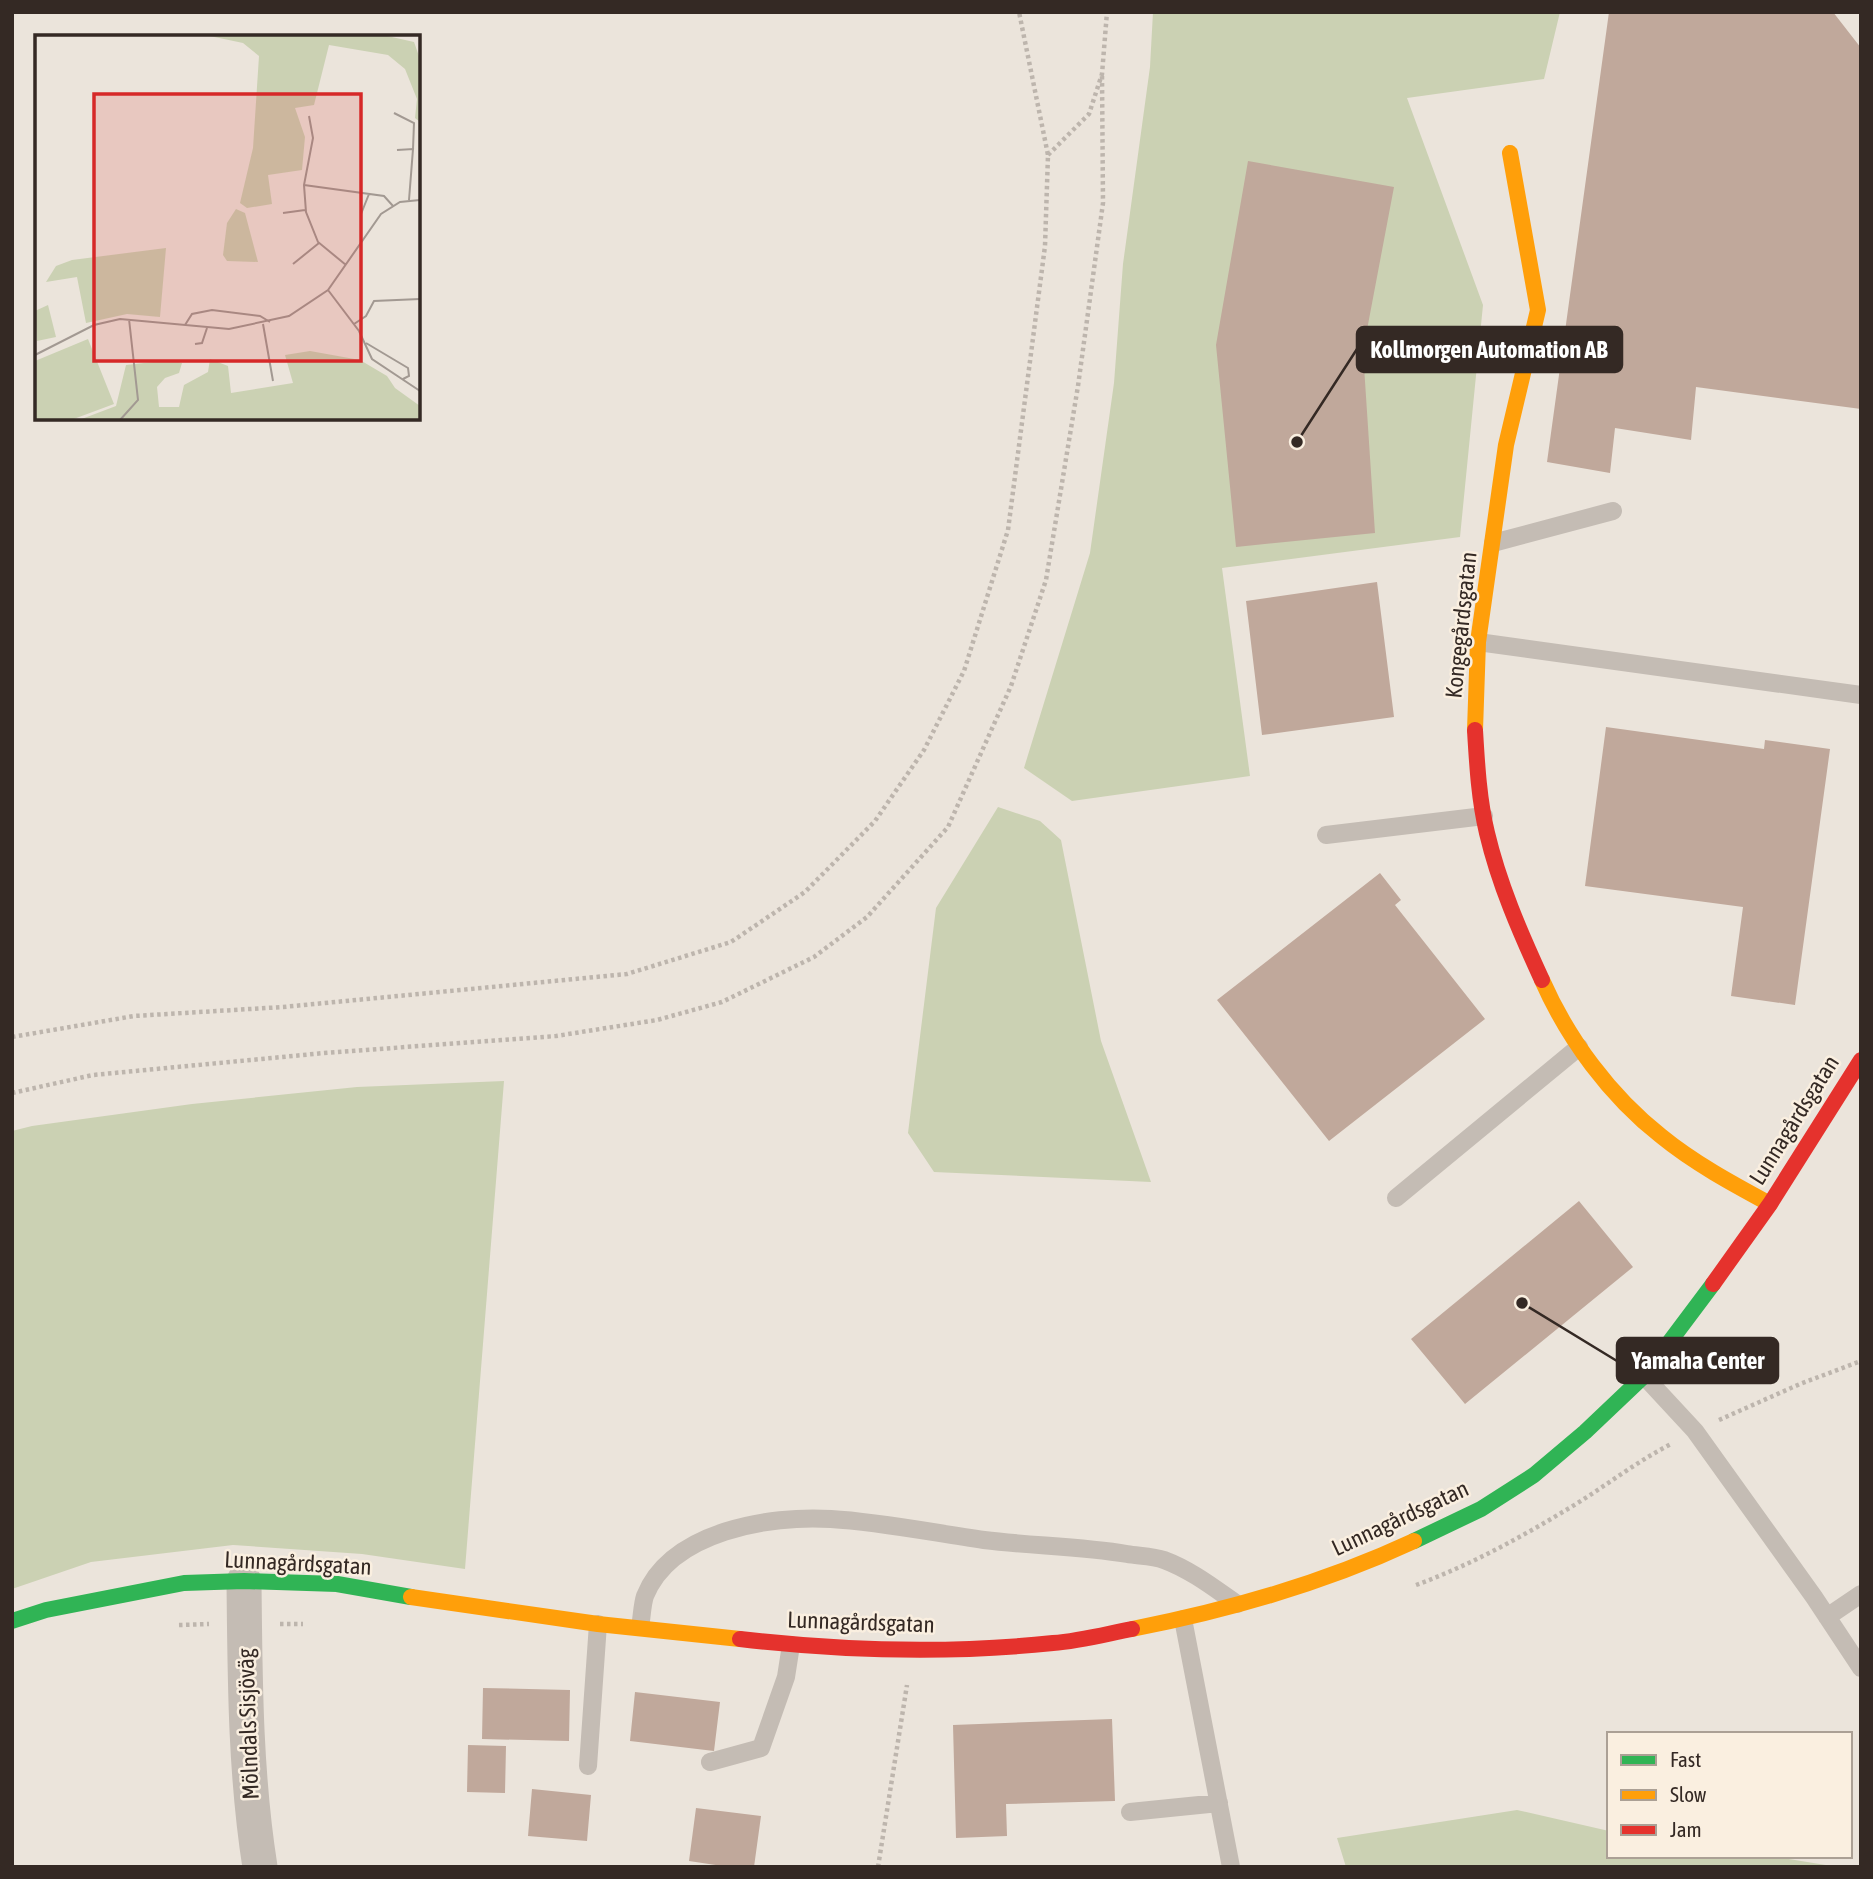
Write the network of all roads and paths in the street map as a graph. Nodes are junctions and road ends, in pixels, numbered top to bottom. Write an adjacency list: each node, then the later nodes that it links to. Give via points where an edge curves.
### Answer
1 (1019, 12): 5 (path)
2 (1108, 12): 3 (path)
3 (1102, 74): 5 (path, via 1089,114); 15 (path, via 1103,203 1046,580 1012,686 948,827 867,917 814,957 722,1002 657,1020 556,1036 93,1075)
4 (1510, 153): 7 (street, Kongegårdsgatan, via 1538,310 1507,445)
5 (1048, 155): 12 (path, via 1045,246 1007,530 964,671 925,750 875,821 806,892 731,942 627,974 283,1007 135,1016)
6 (1613, 511): 7 (lane)
7 (1493, 543): 8 (street, Kongegårdsgatan)
8 (1478, 642): 9 (lane); 10 (street, Kongegårdsgatan, via 1475,726)
9 (1861, 695)
10 (1484, 816): 11 (lane); 13 (street, Kongegårdsgatan, via 1503,890 1549,997)
11 (1326, 835)
12 (12, 1037)
13 (1579, 1047): 16 (lane); 17 (street, Kongegårdsgatan, via 1616,1094 1661,1136)
14 (1861, 1060): 17 (street, Lunnagårdsgatan)
15 (12, 1093)
16 (1396, 1198)
17 (1770, 1204): 19 (street, Lunnagårdsgatan)
18 (1861, 1361): 20 (path)
19 (1644, 1376): 20 (lane); 24 (street, Lunnagårdsgatan, via 1534,1475 1481,1509 1367,1563 1297,1589)
20 (1695, 1431): 22 (path, via 1640,1460 1567,1510 1454,1571); 25 (lane)
21 (244, 1581): 27 (street, Lunnagårdsgatan, via 184,1583); 28 (street, Lunnagårdsgatan, via 337,1584); 29 (street, Mölndals Sisjöväg)
22 (1406, 1588)
23 (1861, 1594): 25 (lane)
24 (1237, 1604): 26 (street, Lunnagårdsgatan); 31 (lane, via 1197,1576 1163,1560 830,1519 770,1522 720,1533 689,1546 667,1562 645,1596)
25 (1827, 1617): 33 (lane)
26 (1184, 1619): 32 (street, Lunnagårdsgatan, via 1056,1643 947,1651); 39 (lane)
27 (12, 1621)
28 (597, 1623): 31 (street, Lunnagårdsgatan); 38 (lane)
29 (244, 1624): 30 (path); 41 (street, Mölndals Sisjöväg, via 251,1811)
30 (311, 1624)
31 (640, 1627): 32 (street, Lunnagårdsgatan)
32 (791, 1645): 37 (lane, via 786,1676 761,1748)
33 (1861, 1668)
34 (895, 1684): 35 (path)
35 (907, 1684): 36 (path); 42 (path)
36 (917, 1684)
37 (710, 1762)
38 (588, 1766)
39 (1219, 1803): 40 (lane); 43 (lane)
40 (1130, 1812)
41 (260, 1867)
42 (878, 1867)
43 (1231, 1867)

